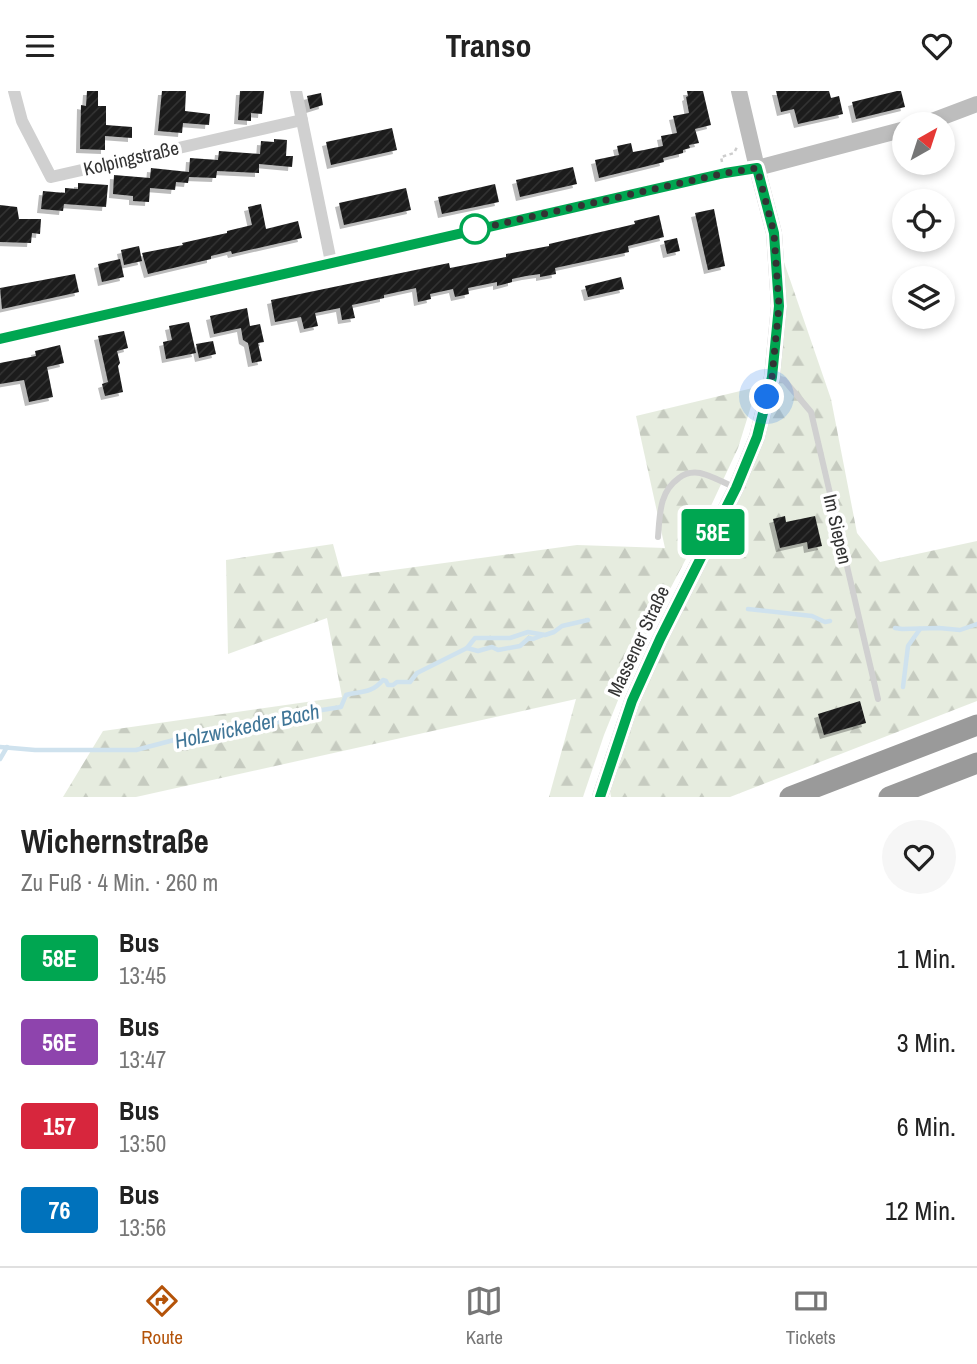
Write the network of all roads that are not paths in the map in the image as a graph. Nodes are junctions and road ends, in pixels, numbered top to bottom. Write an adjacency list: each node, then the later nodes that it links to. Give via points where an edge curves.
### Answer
1 (15, 91): 6 (street, Kolpingstraße, via 22,121 51,177)
2 (296, 91): 6 (street)
3 (739, 91): 8 (main road, Massener Straße)
4 (977, 104): 5 (main road)
5 (956, 112)
6 (302, 120): 9 (street)
7 (892, 132): 8 (main road)
8 (757, 168): 9 (street); 11 (main road, Massener Straße, via 774,233 779,306)
9 (331, 262): 10 (street)
10 (0, 339)
11 (772, 377): 12 (main road, Massener Straße, via 757,437); 14 (lane, Im Siepen, via 783,380 811,412)
12 (736, 488): 13 (lane, via 694,473 674,481 664,494); 17 (main road, Massener Straße, via 632,701)
13 (659, 537)
14 (878, 699)
15 (977, 725): 18 (highway)
16 (977, 763): 19 (highway)
17 (600, 797)
18 (790, 797)
19 (889, 797)

